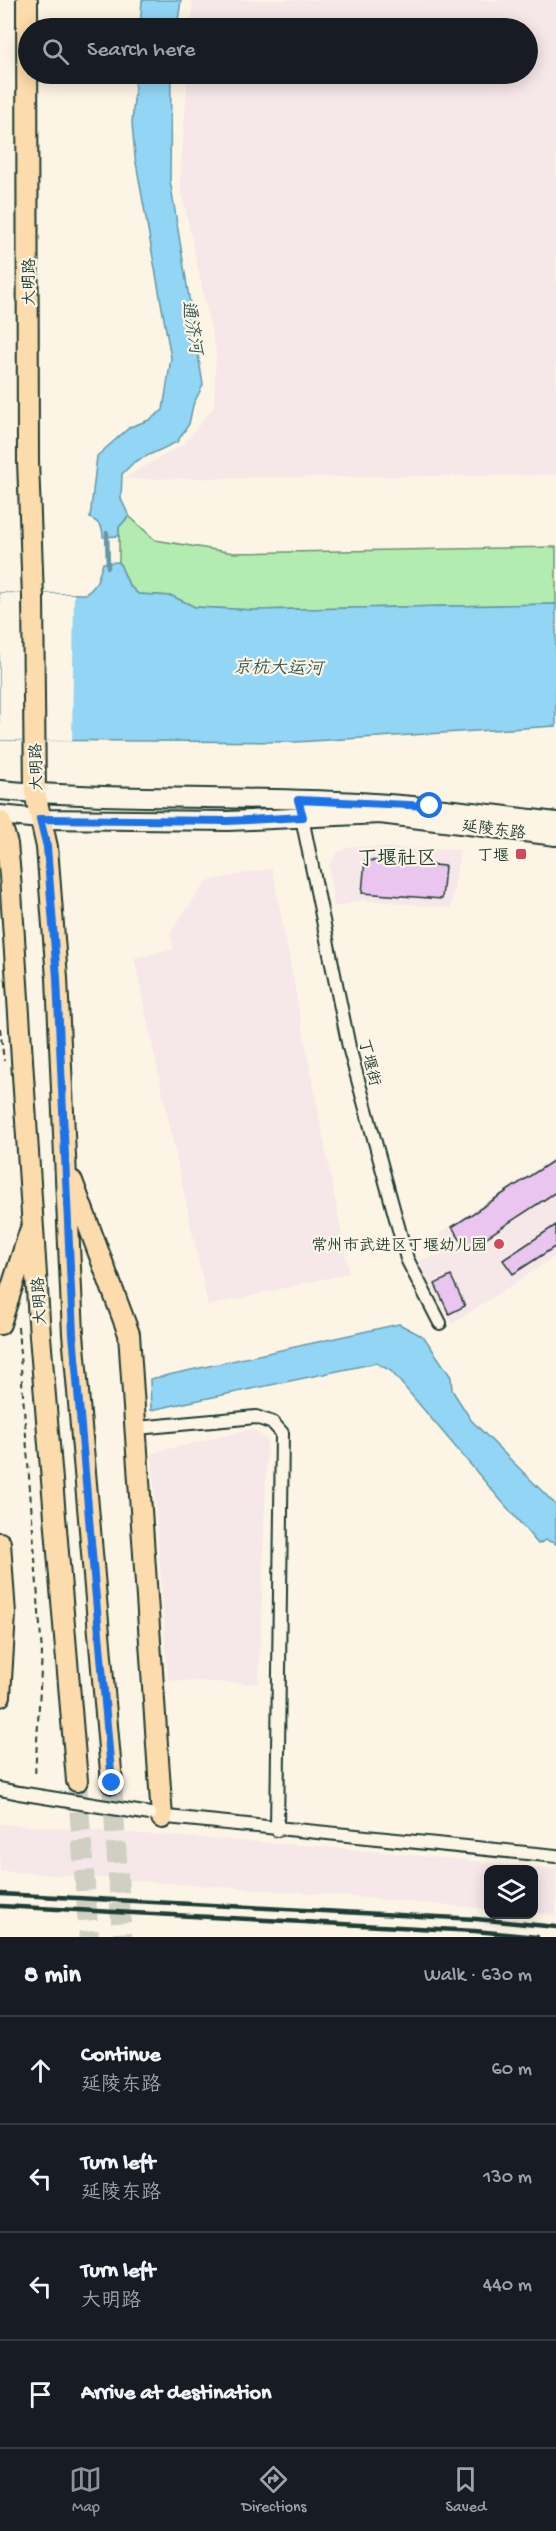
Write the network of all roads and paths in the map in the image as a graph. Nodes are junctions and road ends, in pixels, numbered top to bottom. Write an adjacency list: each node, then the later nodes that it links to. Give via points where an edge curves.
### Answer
1 (27, 0): 2 (main road, 大明路)
2 (27, 18)
3 (27, 84): 5 (main road, 大明路)
4 (0, 790): 5 (main road, 延陵东路)
5 (34, 793): 6 (main road, 延陵东路); 8 (main road, 大明路)
6 (300, 809): 8 (main road, 延陵东路, via 228,821); 10 (main road, 延陵东路, via 430,806); 11 (main road, 延陵东路, via 380,814); 16 (street, 丁堰街, via 349,1047 406,1259)
7 (0, 814): 8 (main road, 延陵东路)
8 (40, 819): 14 (main road, 大明路, via 47,847 57,978)
9 (0, 821): 15 (main road, 大明路, via 10,876)
10 (556, 822)
11 (556, 836)
12 (0, 1028): 13 (path)
13 (4, 1066)
14 (65, 1161): 18 (main road, via 129,1334); 23 (main road, 大明路, via 73,1334)
15 (33, 1220): 17 (main road); 22 (main road, 大明路)
16 (440, 1323)
17 (9, 1325): 21 (path, via 42,1653)
18 (137, 1428): 25 (main road); 26 (street, via 256,1417 273,1423 282,1432)
19 (0, 1545): 20 (main road, via 5,1614)
20 (0, 1696)
21 (35, 1776)
22 (76, 1781)
23 (112, 1783)
24 (0, 1789): 25 (street, bridge)
25 (156, 1816): 26 (street)
26 (278, 1830): 27 (street)
27 (556, 1856)

